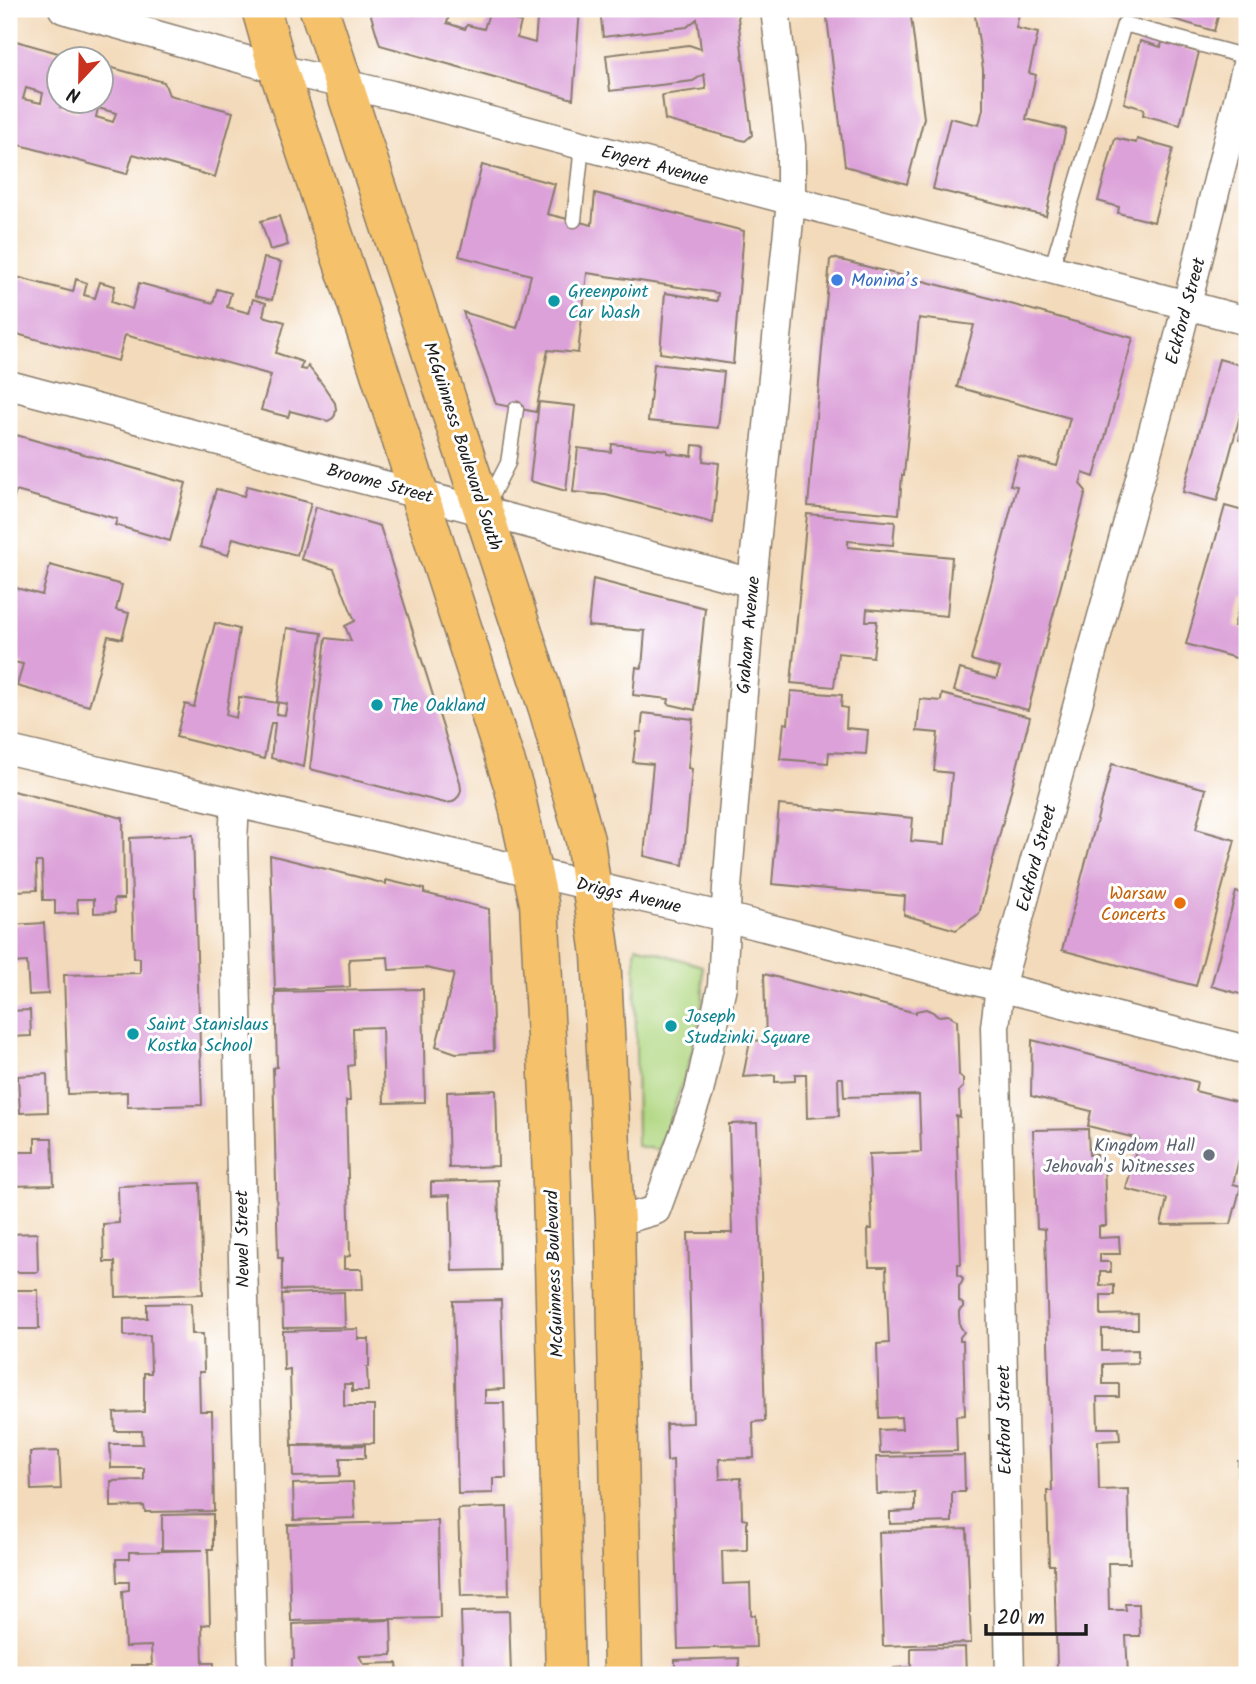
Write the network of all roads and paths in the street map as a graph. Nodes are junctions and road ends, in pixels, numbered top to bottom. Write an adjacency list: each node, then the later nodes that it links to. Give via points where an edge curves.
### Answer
1 (63, 9): 7 (street, Engert Avenue)
2 (261, 9): 7 (main road)
3 (318, 9): 8 (main road, McGuinness Boulevard South)
4 (775, 9): 10 (street, Graham Avenue, via 792,145)
5 (1247, 57): 12 (lane, via 1124,24)
6 (1247, 64): 13 (street, Eckford Street)
7 (278, 69): 8 (street, Engert Avenue); 17 (main road)
8 (343, 83): 9 (street, Engert Avenue); 18 (main road, McGuinness Boulevard South)
9 (582, 146): 10 (street, Engert Avenue); 11 (lane)
10 (792, 201): 12 (street, Engert Avenue); 19 (street, Graham Avenue)
11 (574, 220)
12 (1051, 270): 13 (street, Engert Avenue)
13 (1187, 305): 14 (street, Engert Avenue); 25 (street, Eckford Street)
14 (1247, 321)
15 (9, 385): 17 (street, Broome Street)
16 (516, 409): 18 (lane, via 508,463)
17 (419, 494): 18 (street, Broome Street); 22 (main road, via 514,788)
18 (484, 511): 19 (street, Broome Street); 23 (main road, McGuinness Boulevard South, via 586,840)
19 (752, 583): 24 (street, Graham Avenue)
20 (9, 750): 21 (street, Driggs Avenue)
21 (235, 803): 22 (street, Driggs Avenue); 28 (street, Newel Street)
22 (532, 873): 23 (street, Driggs Avenue); 29 (main road, McGuinness Boulevard, via 539,903 550,1113)
23 (592, 887): 24 (street, Driggs Avenue); 27 (main road, via 601,955)
24 (725, 918): 25 (street, Driggs Avenue); 27 (street, Graham Avenue, via 722,986 699,1092 656,1210)
25 (1000, 987): 26 (street, Driggs Avenue); 31 (street, Eckford Street, via 995,1027)
26 (1247, 1050)
27 (615, 1222): 30 (main road)
28 (253, 1675)
29 (565, 1675)
30 (623, 1675)
31 (1010, 1675)

